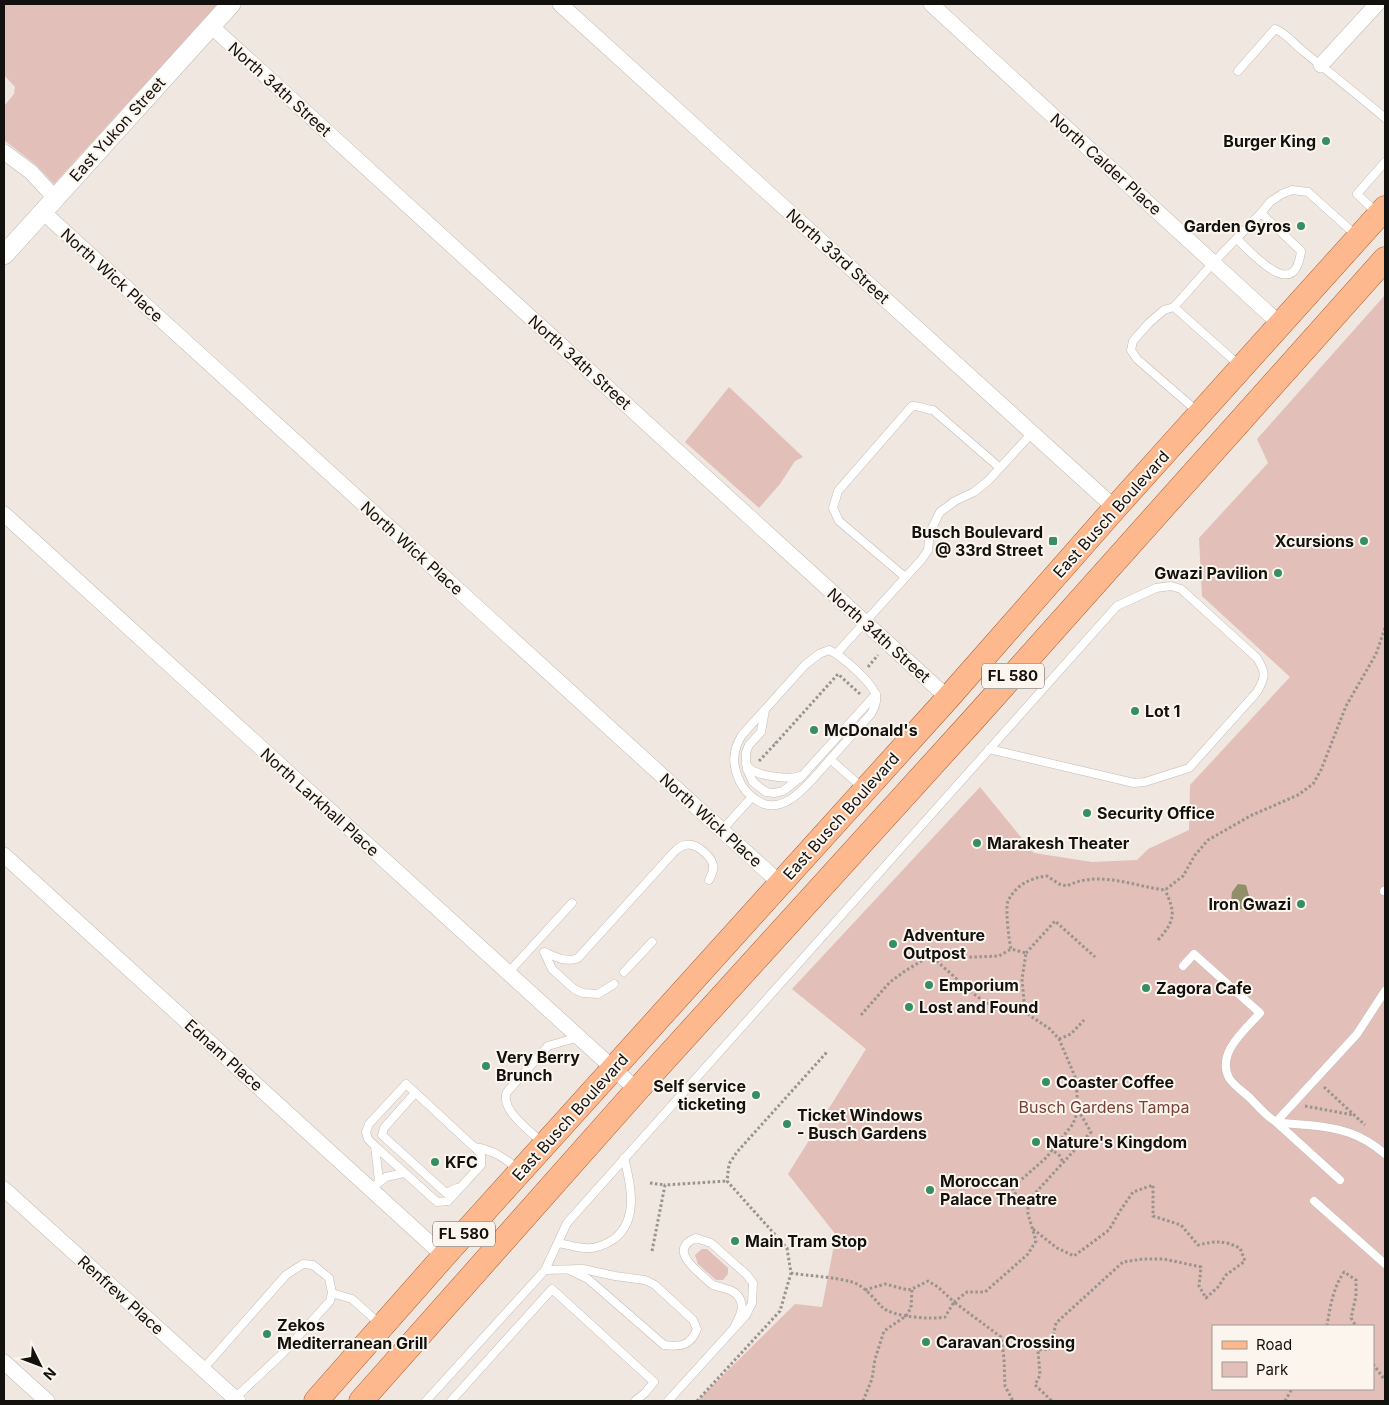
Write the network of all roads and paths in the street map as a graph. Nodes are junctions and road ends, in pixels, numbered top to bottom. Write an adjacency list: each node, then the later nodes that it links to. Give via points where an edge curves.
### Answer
1 (231, 4): 5 (street, East Yukon Street)
2 (560, 4): 24 (street, North 33rd Street)
3 (930, 4): 19 (street, North Calder Place)
4 (1377, 4): 6 (street)
5 (211, 26): 11 (street, East Yukon Street); 30 (street, North 34th Street)
6 (1321, 65): 7 (lane, via 1275,29); 8 (lane)
7 (1238, 71)
8 (1385, 118)
9 (4, 152): 11 (street, via 31,172)
10 (1385, 162): 12 (lane, via 1357,194)
11 (55, 198): 13 (street, East Yukon Street)
12 (1382, 211): 15 (main road, East Busch Boulevard / FL 580)
13 (42, 212): 17 (street, East Yukon Street); 45 (street, North Wick Place)
14 (1261, 213): 15 (lane, via 1282,194 1292,190 1308,192); 16 (lane); 16 (lane, via 1301,251 1300,263 1290,274 1273,272)
15 (1359, 237): 21 (main road, East Busch Boulevard / FL 580)
16 (1237, 239): 19 (lane)
17 (4, 255)
18 (1385, 259): 26 (main road, East Busch Boulevard / FL 580)
19 (1213, 262): 20 (lane); 21 (street, North Calder Place)
20 (1174, 307): 22 (lane); 23 (lane, via 1164,310 1149,323 1133,341 1131,350)
21 (1281, 325): 22 (main road, East Busch Boulevard / FL 580); 26 (main road, via 1286,340 1282,354)
22 (1242, 368): 23 (main road, East Busch Boulevard / FL 580)
23 (1200, 414): 27 (main road, East Busch Boulevard / FL 580)
24 (1032, 433): 25 (lane); 27 (street, North 33rd Street)
25 (1000, 468): 29 (lane, via 974,492 940,512 930,532 928,550); 29 (lane, via 933,410 912,406 838,491 833,508 839,521)
26 (1184, 484): 46 (main road, East Busch Boulevard / FL 580)
27 (1115, 508): 35 (main road, East Busch Boulevard / FL 580)
28 (4, 514): 62 (street, North Larkhall Place)
29 (905, 577): 30 (lane)
30 (865, 622): 32 (lane); 35 (street, North 34th Street)
31 (1385, 628): 50 (path, via 1376,654 1346,706 1313,784 1298,795 1252,815 1208,840 1183,876)
32 (837, 653): 34 (lane, via 871,685); 36 (lane, via 829,650 819,654)
33 (860, 694): 38 (path, via 838,674)
34 (876, 694): 40 (lane, via 876,705 871,714); 42 (lane)
35 (948, 698): 43 (main road, East Busch Boulevard / FL 580); 46 (main road, via 939,728 924,756)
36 (764, 710): 37 (lane); 44 (lane, via 742,735 734,759 742,785)
37 (761, 730): 38 (path); 41 (lane, via 746,752)
38 (776, 743): 41 (path)
39 (989, 748): 39 (lane, via 1134,783 1145,782 1189,768 1257,692 1264,680 1264,670 1257,658 1181,589 1171,586 1156,588 1117,606); 85 (lane)
40 (830, 759): 43 (lane); 44 (lane, via 790,800 769,806)
41 (749, 767): 42 (lane, via 757,773 791,778); 42 (lane, via 753,782 766,792 783,791)
42 (802, 775)
43 (865, 790): 49 (main road, East Busch Boulevard / FL 580)
44 (752, 797): 45 (lane)
45 (722, 830): 49 (street, North Wick Place)
46 (857, 849): 73 (main road, East Busch Boulevard / FL 580)
47 (4, 855): 93 (street, Ednam Place)
48 (709, 880): 56 (lane, via 714,868 711,860 698,848 684,845 674,852 578,958 565,961)
49 (781, 884): 71 (main road, East Busch Boulevard / FL 580)
50 (1165, 890): 52 (path, via 1172,904 1173,918); 55 (path, via 1110,880 1074,882 1067,886 1047,876 1032,878 1019,887 1007,903)
51 (572, 903): 54 (lane)
52 (1158, 940)
53 (652, 942): 61 (lane)
54 (535, 944): 56 (lane); 62 (lane)
55 (1010, 949): 57 (path); 58 (path, via 999,956)
56 (544, 952): 63 (lane, via 552,969 574,989 598,994)
57 (1026, 953): 59 (path, via 1055,921); 65 (path, via 1022,979)
58 (930, 956): 65 (path, via 991,1006 1006,1011); 66 (path, via 890,982)
59 (1094, 957)
60 (1183, 966): 78 (lane, via 1194,954 1260,1013 1232,1044 1226,1070 1230,1080)
61 (624, 972)
62 (508, 973): 68 (street, North Larkhall Place)
63 (614, 984)
64 (1385, 991): 72 (lane, via 1357,1034)
65 (1027, 1010): 69 (path)
66 (861, 1015)
67 (1084, 1020): 69 (path, via 1071,1034)
68 (579, 1037): 71 (street, North Larkhall Place); 80 (lane, via 548,1046 505,1096 504,1102 512,1114)
69 (1060, 1039): 76 (path, via 1076,1079)
70 (827, 1052): 92 (path, via 737,1152 729,1164 727,1181)
71 (614, 1069): 73 (street, North Larkhall Place); 80 (main road, East Busch Boulevard / FL 580)
72 (1315, 1079): 75 (lane); 77 (path)
73 (637, 1090): 123 (main road, East Busch Boulevard / FL 580)
74 (415, 1093): 81 (lane, via 406,1084 369,1124 366,1132); 82 (lane); 91 (lane, via 384,1128 382,1135 446,1194)
75 (1293, 1103): 77 (path); 78 (lane)
76 (1078, 1110): 83 (path, via 1073,1124); 86 (path, via 1091,1132)
77 (1354, 1115): 79 (path)
78 (1276, 1122): 84 (lane, via 1318,1126 1357,1135); 89 (lane)
79 (1370, 1128)
80 (545, 1145): 87 (main road, East Busch Boulevard / FL 580)
81 (374, 1146): 88 (lane); 93 (lane)
82 (474, 1147): 87 (lane, via 500,1155); 91 (lane, via 481,1154 481,1165)
83 (1052, 1150): 86 (path); 96 (path, via 1013,1186 1018,1197)
84 (1385, 1154)
85 (624, 1158): 98 (lane, via 567,1223); 98 (lane, via 631,1198 625,1226 607,1244 596,1248)
86 (1063, 1162): 96 (path)
87 (521, 1171): 100 (main road, East Busch Boulevard / FL 580)
88 (404, 1173): 91 (lane, via 437,1202 448,1201); 93 (lane, via 386,1177)
89 (1340, 1180)
90 (650, 1183): 92 (path)
91 (464, 1184)
92 (665, 1185): 99 (path)
93 (376, 1186): 100 (street, Ednam Place)
94 (4, 1189): 116 (street, Renfrew Place)
95 (1314, 1201): 101 (lane)
96 (1028, 1203): 97 (path)
97 (1033, 1229): 108 (path, via 1036,1241 1012,1269 984,1292 968,1292); 130 (path, via 1057,1248 1074,1256 1109,1230 1133,1192 1152,1185 1153,1216 1180,1225 1198,1245 1224,1241 1240,1248 1244,1261 1226,1275 1206,1298 1200,1286 1201,1266 1164,1259 1123,1262 1056,1323 1050,1349 1038,1350 1040,1375 1035,1385)
98 (558, 1243): 102 (lane)
99 (652, 1251)
100 (444, 1256): 112 (main road, East Busch Boulevard / FL 580); 122 (main road, via 436,1286)
101 (1385, 1264)
102 (545, 1270): 103 (lane); 124 (lane)
103 (569, 1270): 103 (lane, via 588,1279 664,1345 678,1347 687,1344 694,1336 697,1329 693,1320 655,1285 645,1280 583,1269)
104 (791, 1273): 106 (path, via 854,1283)
105 (912, 1289): 106 (path, via 885,1284); 108 (path, via 928,1281); 109 (path, via 911,1308)
106 (865, 1290): 109 (path, via 888,1311)
107 (332, 1293): 112 (lane, via 352,1299); 116 (lane, via 329,1278 313,1265 303,1264 286,1275); 119 (lane, via 330,1301)
108 (954, 1302): 109 (path, via 945,1317); 129 (path, via 1001,1337 1005,1386)
109 (906, 1316): 128 (path, via 884,1331)
110 (1327, 1325): 111 (path, via 1330,1304 1344,1272 1356,1280 1351,1318)
111 (1355, 1325)
112 (382, 1326): 121 (main road, East Busch Boulevard / FL 580)
113 (734, 1328): 113 (lane, via 752,1303 753,1283 711,1243 696,1238 690,1240 684,1250 688,1263 711,1283 740,1298 742,1307); 127 (lane)
114 (4, 1362): 120 (street)
115 (1374, 1365): 117 (path)
116 (203, 1369): 119 (street, Renfrew Place)
117 (1385, 1380)
118 (1291, 1390): 131 (path)
119 (237, 1400)
120 (47, 1401)
121 (316, 1401)
122 (336, 1401)
123 (361, 1401)
124 (426, 1401)
125 (450, 1401): 126 (lane, via 552,1289 654,1382)
126 (636, 1401)
127 (668, 1401)
128 (863, 1401)
129 (1013, 1401)
130 (1052, 1401)
131 (1285, 1401)

